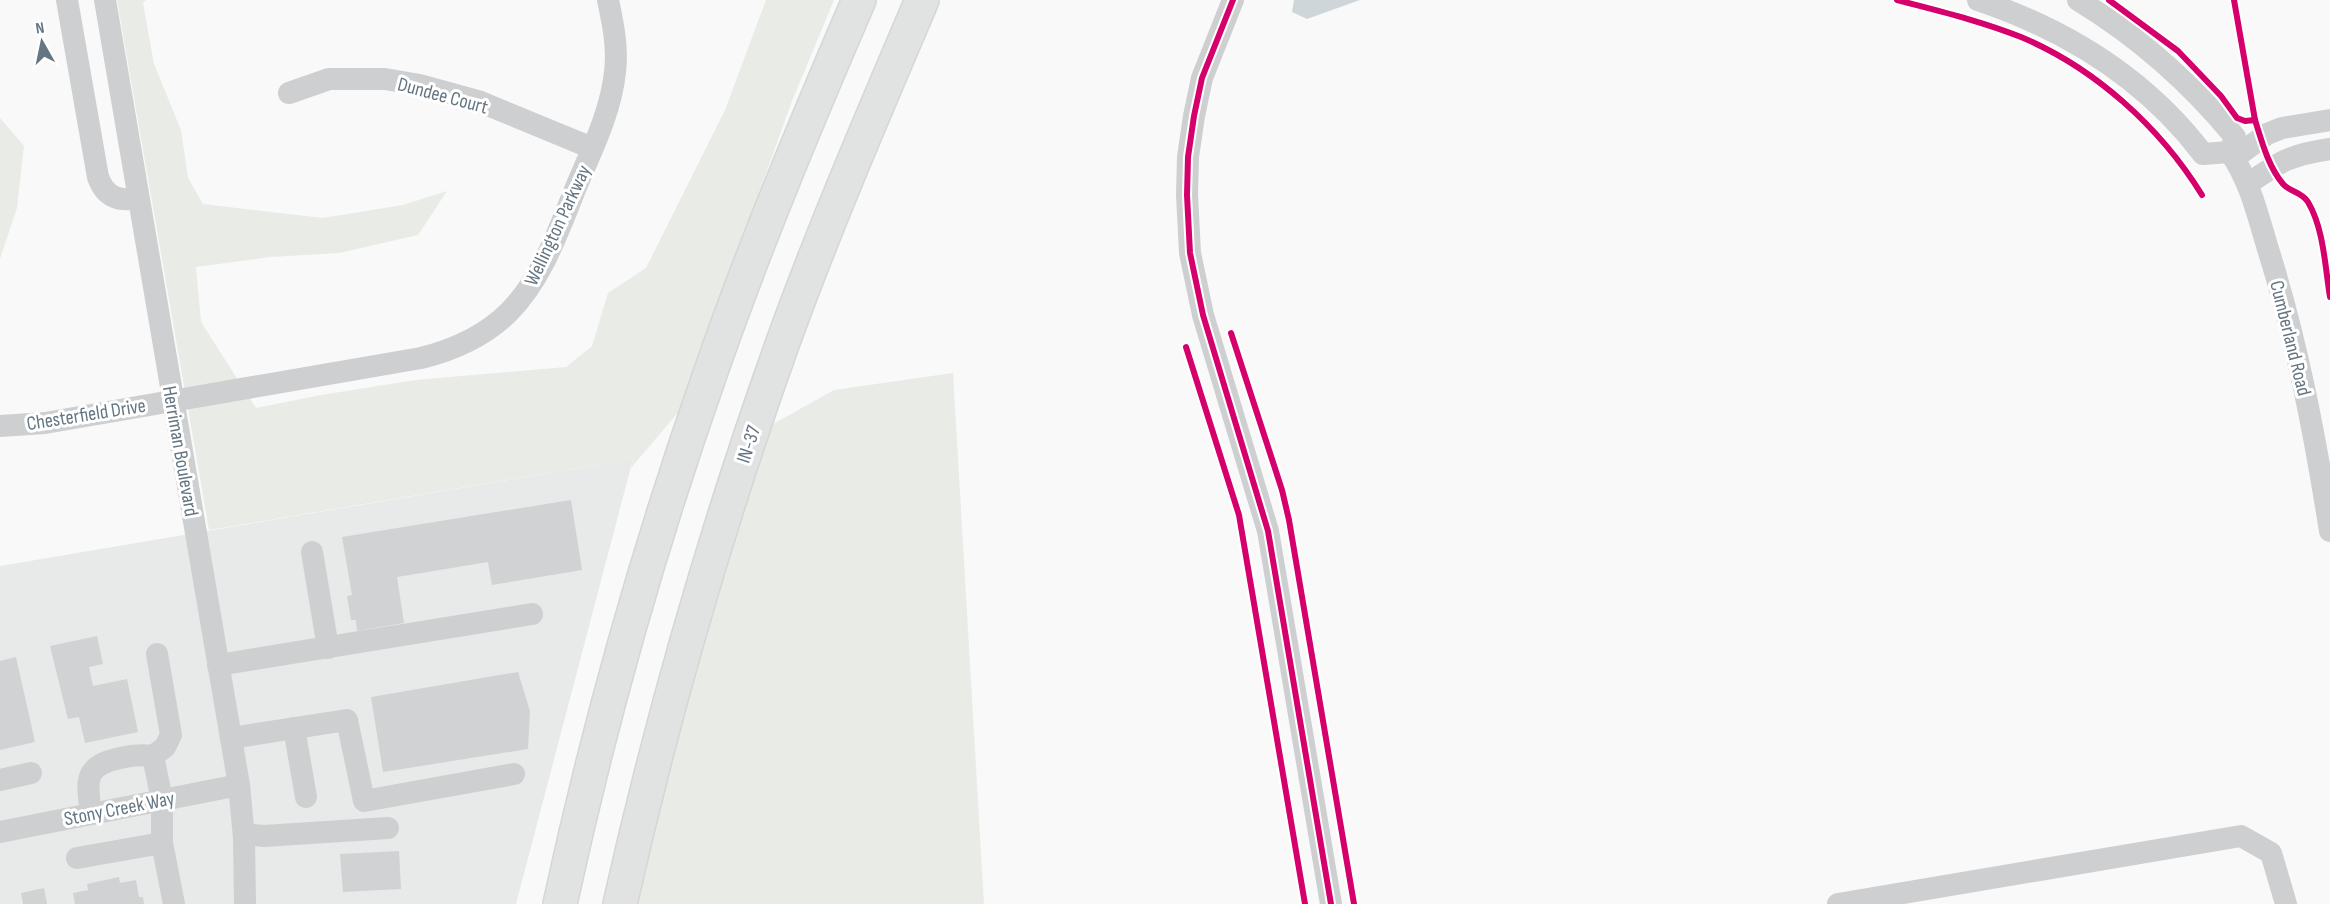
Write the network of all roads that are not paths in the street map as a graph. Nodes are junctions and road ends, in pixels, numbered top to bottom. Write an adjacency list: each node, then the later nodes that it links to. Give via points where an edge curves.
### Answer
1 (67, 0): 15 (street, via 98,177 112,197)
2 (105, 0): 15 (street, Herriman Boulevard)
3 (608, 0): 11 (street, Wellington Parkway, via 616,41 615,72 606,114)
4 (859, 0): 41 (highway, via 746,274 669,497 612,686)
5 (922, 0): 42 (highway, IN-37, via 813,262 750,437 672,692)
6 (1978, 0): 13 (street, via 2070,39 2126,75 2170,114 2203,154)
7 (2078, 0): 13 (street, Cumberland Road, via 2129,33 2187,83 2235,138)
8 (1227, 2): 43 (street, via 1194,116 1187,185 1190,253 1203,315 1268,531)
9 (289, 93): 11 (street, Dundee Court, via 329,79 385,79 420,85 478,101)
10 (2330, 120): 13 (street, via 2282,128)
11 (592, 148): 16 (street, Wellington Parkway, via 530,287 507,314 479,334 458,346 421,358)
12 (2330, 149): 14 (street, via 2284,160)
13 (2232, 155): 14 (street, Cumberland Road)
14 (2249, 183): 18 (street, Cumberland Road, via 2310,414)
15 (138, 198): 16 (street, Herriman Boulevard)
16 (172, 400): 17 (street, Chesterfield Drive, via 45,423); 23 (street, Herriman Boulevard)
17 (0, 426)
18 (2330, 531)
19 (312, 552): 21 (street)
20 (532, 614): 21 (street)
21 (328, 648): 23 (street)
22 (157, 654): 26 (street, via 171,735 165,747)
23 (218, 665): 25 (street, Herriman Boulevard)
24 (294, 728): 25 (street); 28 (street, via 347,720 364,801); 31 (street)
25 (231, 738): 30 (street, Herriman Boulevard)
26 (153, 756): 32 (street); 33 (street, via 137,754 101,762 90,773)
27 (31, 773): 29 (street)
28 (514, 774)
29 (0, 780)
30 (239, 785): 32 (street, Stony Creek Way); 36 (street, Herriman Boulevard)
31 (306, 797)
32 (162, 800): 33 (street, Stony Creek Way); 37 (street)
33 (91, 814): 35 (street, Stony Creek Way)
34 (388, 828): 36 (street)
35 (0, 832)
36 (244, 834): 40 (street, Herriman Boulevard)
37 (162, 843): 38 (street); 39 (street)
38 (77, 858)
39 (174, 904)
40 (245, 904)
41 (560, 904)
42 (620, 904)
43 (1331, 904)
44 (1838, 904): 45 (street, via 2241,836 2271,853)
45 (2286, 904)

